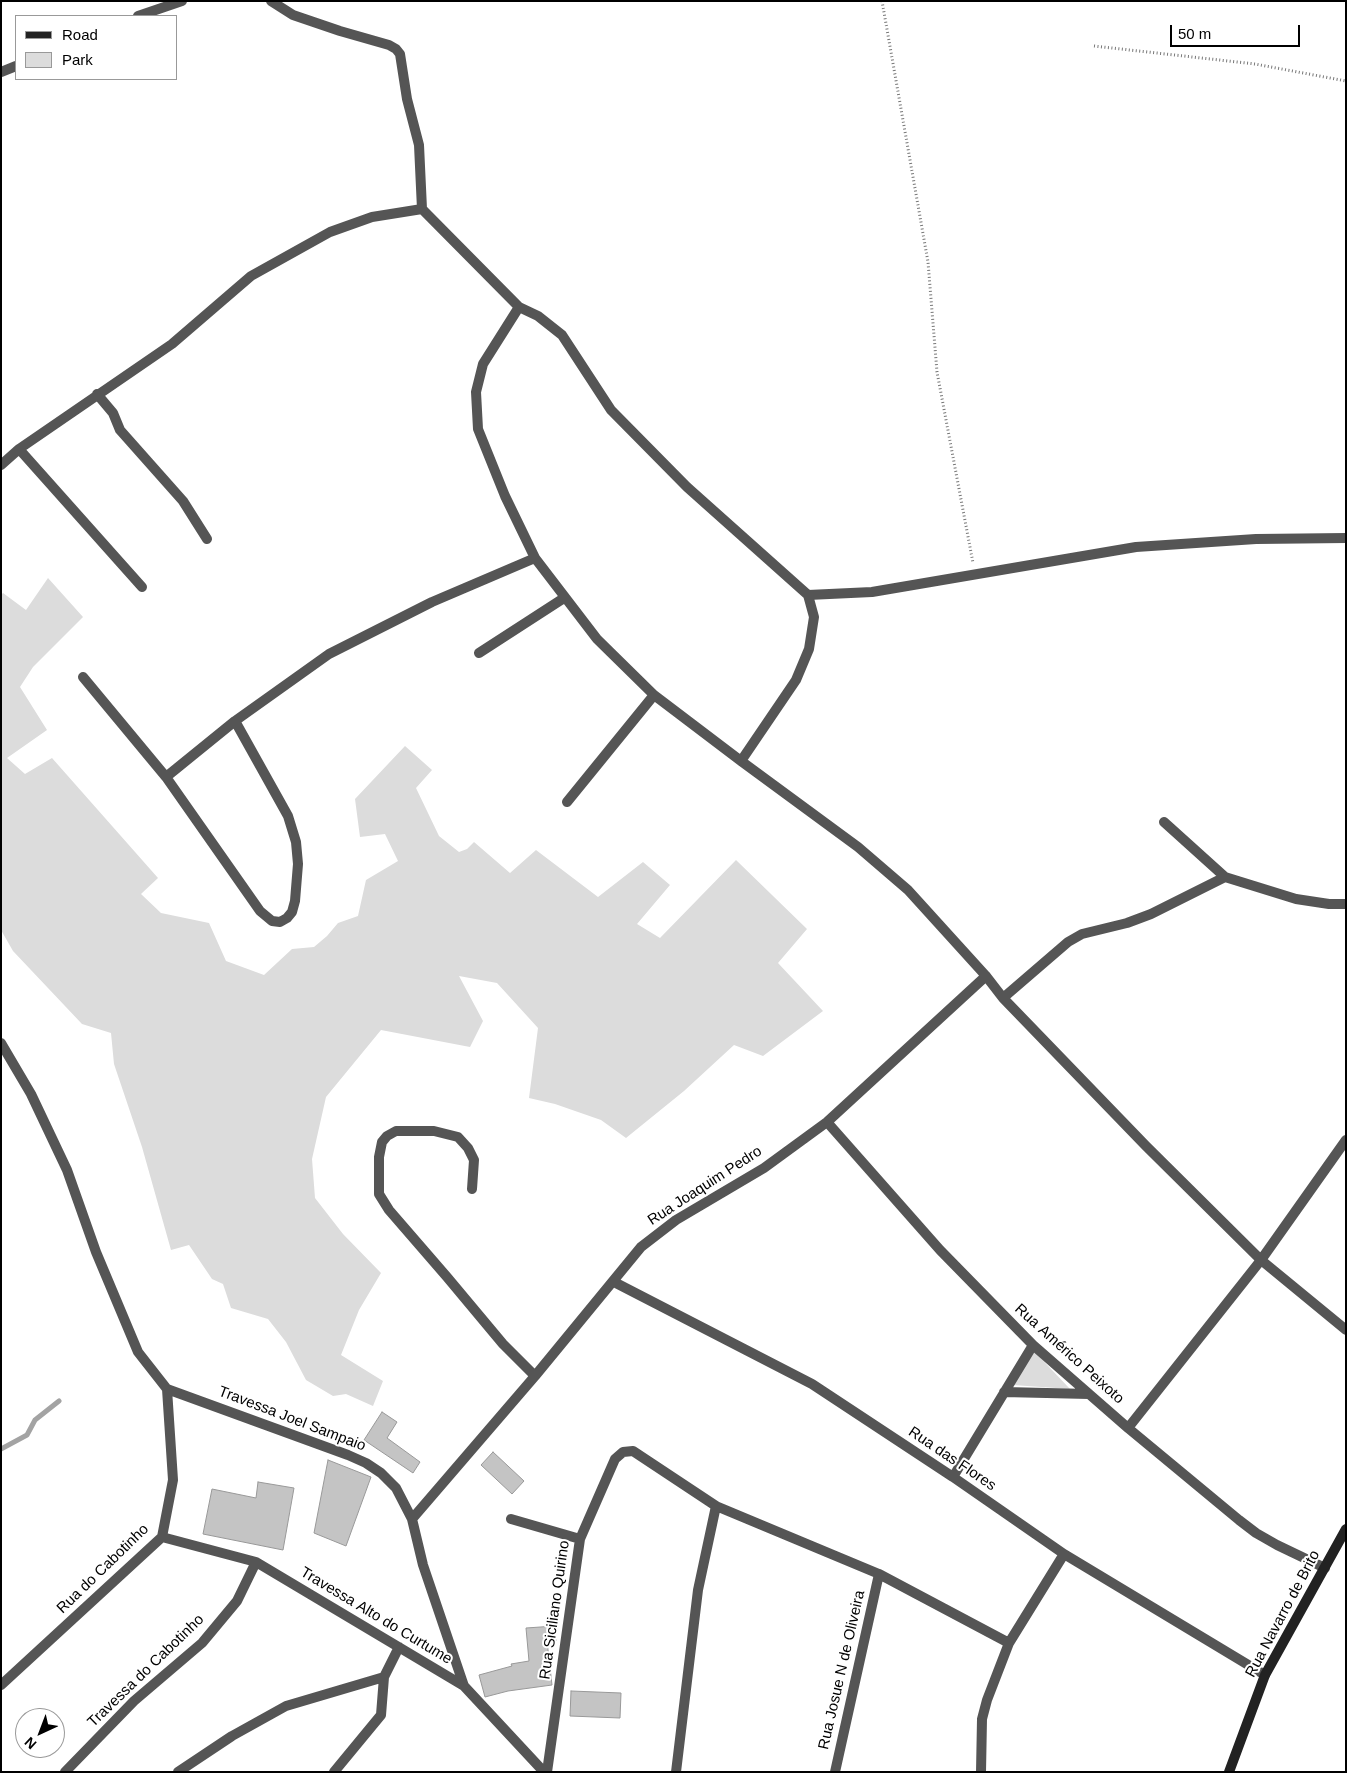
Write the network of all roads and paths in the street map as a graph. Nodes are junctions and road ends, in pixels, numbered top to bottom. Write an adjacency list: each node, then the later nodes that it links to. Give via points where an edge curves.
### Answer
1 (182, 1): 4 (street)
2 (271, 1): 9 (street, via 292,14 389,45 400,54 419,145)
3 (882, 1): 17 (path, via 928,262 937,372)
4 (141, 15)
5 (1094, 46): 8 (path, via 1255,64)
6 (15, 66): 7 (street)
7 (1, 72)
8 (1346, 81)
9 (422, 208): 10 (street); 11 (street, via 372,217 330,232 251,276 172,344)
10 (520, 307): 16 (street, via 483,364 476,392 478,429 504,496); 19 (street, via 562,335 611,410 688,486)
11 (97, 394): 12 (street); 15 (street, via 113,413 120,430 182,501)
12 (19, 449): 13 (street); 18 (street)
13 (1, 465)
14 (1346, 538): 17 (street, via 1256,539 1136,547)
15 (207, 539)
16 (535, 558): 20 (street); 24 (street, via 432,602 329,654)
17 (975, 574): 19 (street, via 872,592)
18 (142, 588)
19 (808, 595): 25 (street, via 814,617 810,649 796,680)
20 (564, 598): 21 (street); 23 (street, via 597,639)
21 (479, 653)
22 (83, 677): 26 (street)
23 (654, 695): 25 (street); 27 (street)
24 (235, 721): 26 (street); 26 (street, via 288,816 296,842 295,901 287,918 280,922 272,921 260,911)
25 (741, 762): 31 (street, via 858,847 908,890)
26 (166, 777)
27 (567, 802)
28 (1164, 822): 29 (street)
29 (1225, 877): 30 (street, via 1296,899); 32 (street, via 1151,914 1082,934 1068,942)
30 (1346, 904)
31 (986, 976): 32 (street); 34 (street, Rua Joaquim Pedro)
32 (1003, 998): 37 (street)
33 (1, 1043): 42 (street, via 31,1094 67,1170 96,1252 138,1352)
34 (826, 1122): 38 (street, Rua Joaquim Pedro, via 764,1168 676,1220 641,1247); 40 (street, Rua Américo Peixoto, via 940,1250)
35 (1346, 1140): 37 (street)
36 (472, 1188): 41 (street, via 474,1160 458,1137 434,1131 396,1131 382,1142 379,1194 389,1210 503,1344)
37 (1261, 1260): 39 (street); 45 (street)
38 (614, 1282): 41 (street, Rua Joaquim Pedro); 46 (street, Rua das Flores, via 812,1384)
39 (1346, 1330)
40 (1033, 1345): 43 (street); 44 (street, Rua Américo Peixoto)
41 (535, 1376): 48 (street, Rua Joaquim Pedro)
42 (166, 1388): 48 (street, Travessa Joel Sampaio, via 366,1463 396,1488); 51 (street, Rua do Cabotinho, via 173,1480)
43 (1004, 1392): 44 (street); 46 (street)
44 (1089, 1394): 45 (street, Rua Américo Peixoto)
45 (1128, 1428): 55 (street, Rua Américo Peixoto, via 1256,1533)
46 (953, 1477): 53 (street, Rua das Flores)
47 (716, 1506): 52 (street, Rua Siciliano Quirino, via 633,1451 623,1452 615,1459); 56 (street); 67 (street, via 698,1590)
48 (412, 1519): 62 (street, Travessa Joel Sampaio, via 423,1565)
49 (511, 1519): 52 (street)
50 (1346, 1528): 55 (main road, Rua Navarro de Brito)
51 (162, 1537): 54 (street, Travessa Alto do Curtume); 61 (street, Rua do Cabotinho)
52 (580, 1539): 66 (street, Rua Siciliano Quirino)
53 (1064, 1554): 57 (street); 59 (street, Rua das Flores)
54 (256, 1562): 58 (street, Travessa Alto do Curtume); 63 (street, Travessa do Cabotinho, via 238,1600 202,1643 134,1701)
55 (1325, 1568): 59 (main road, Rua Navarro de Brito)
56 (879, 1574): 57 (street); 68 (street, Rua Josue N de Oliveira)
57 (1009, 1643): 69 (street, via 982,1719)
58 (399, 1648): 60 (street); 62 (street, Travessa Alto do Curtume)
59 (1265, 1675): 70 (main road, Rua Navarro de Brito)
60 (384, 1677): 64 (street, via 286,1706 224,1740); 65 (street, via 381,1715)
61 (1, 1685)
62 (464, 1686): 66 (street, Travessa Alto do Curtume)
63 (66, 1772)
64 (178, 1772)
65 (334, 1772)
66 (546, 1772)
67 (676, 1772)
68 (834, 1772)
69 (981, 1772)
70 (1229, 1772)

